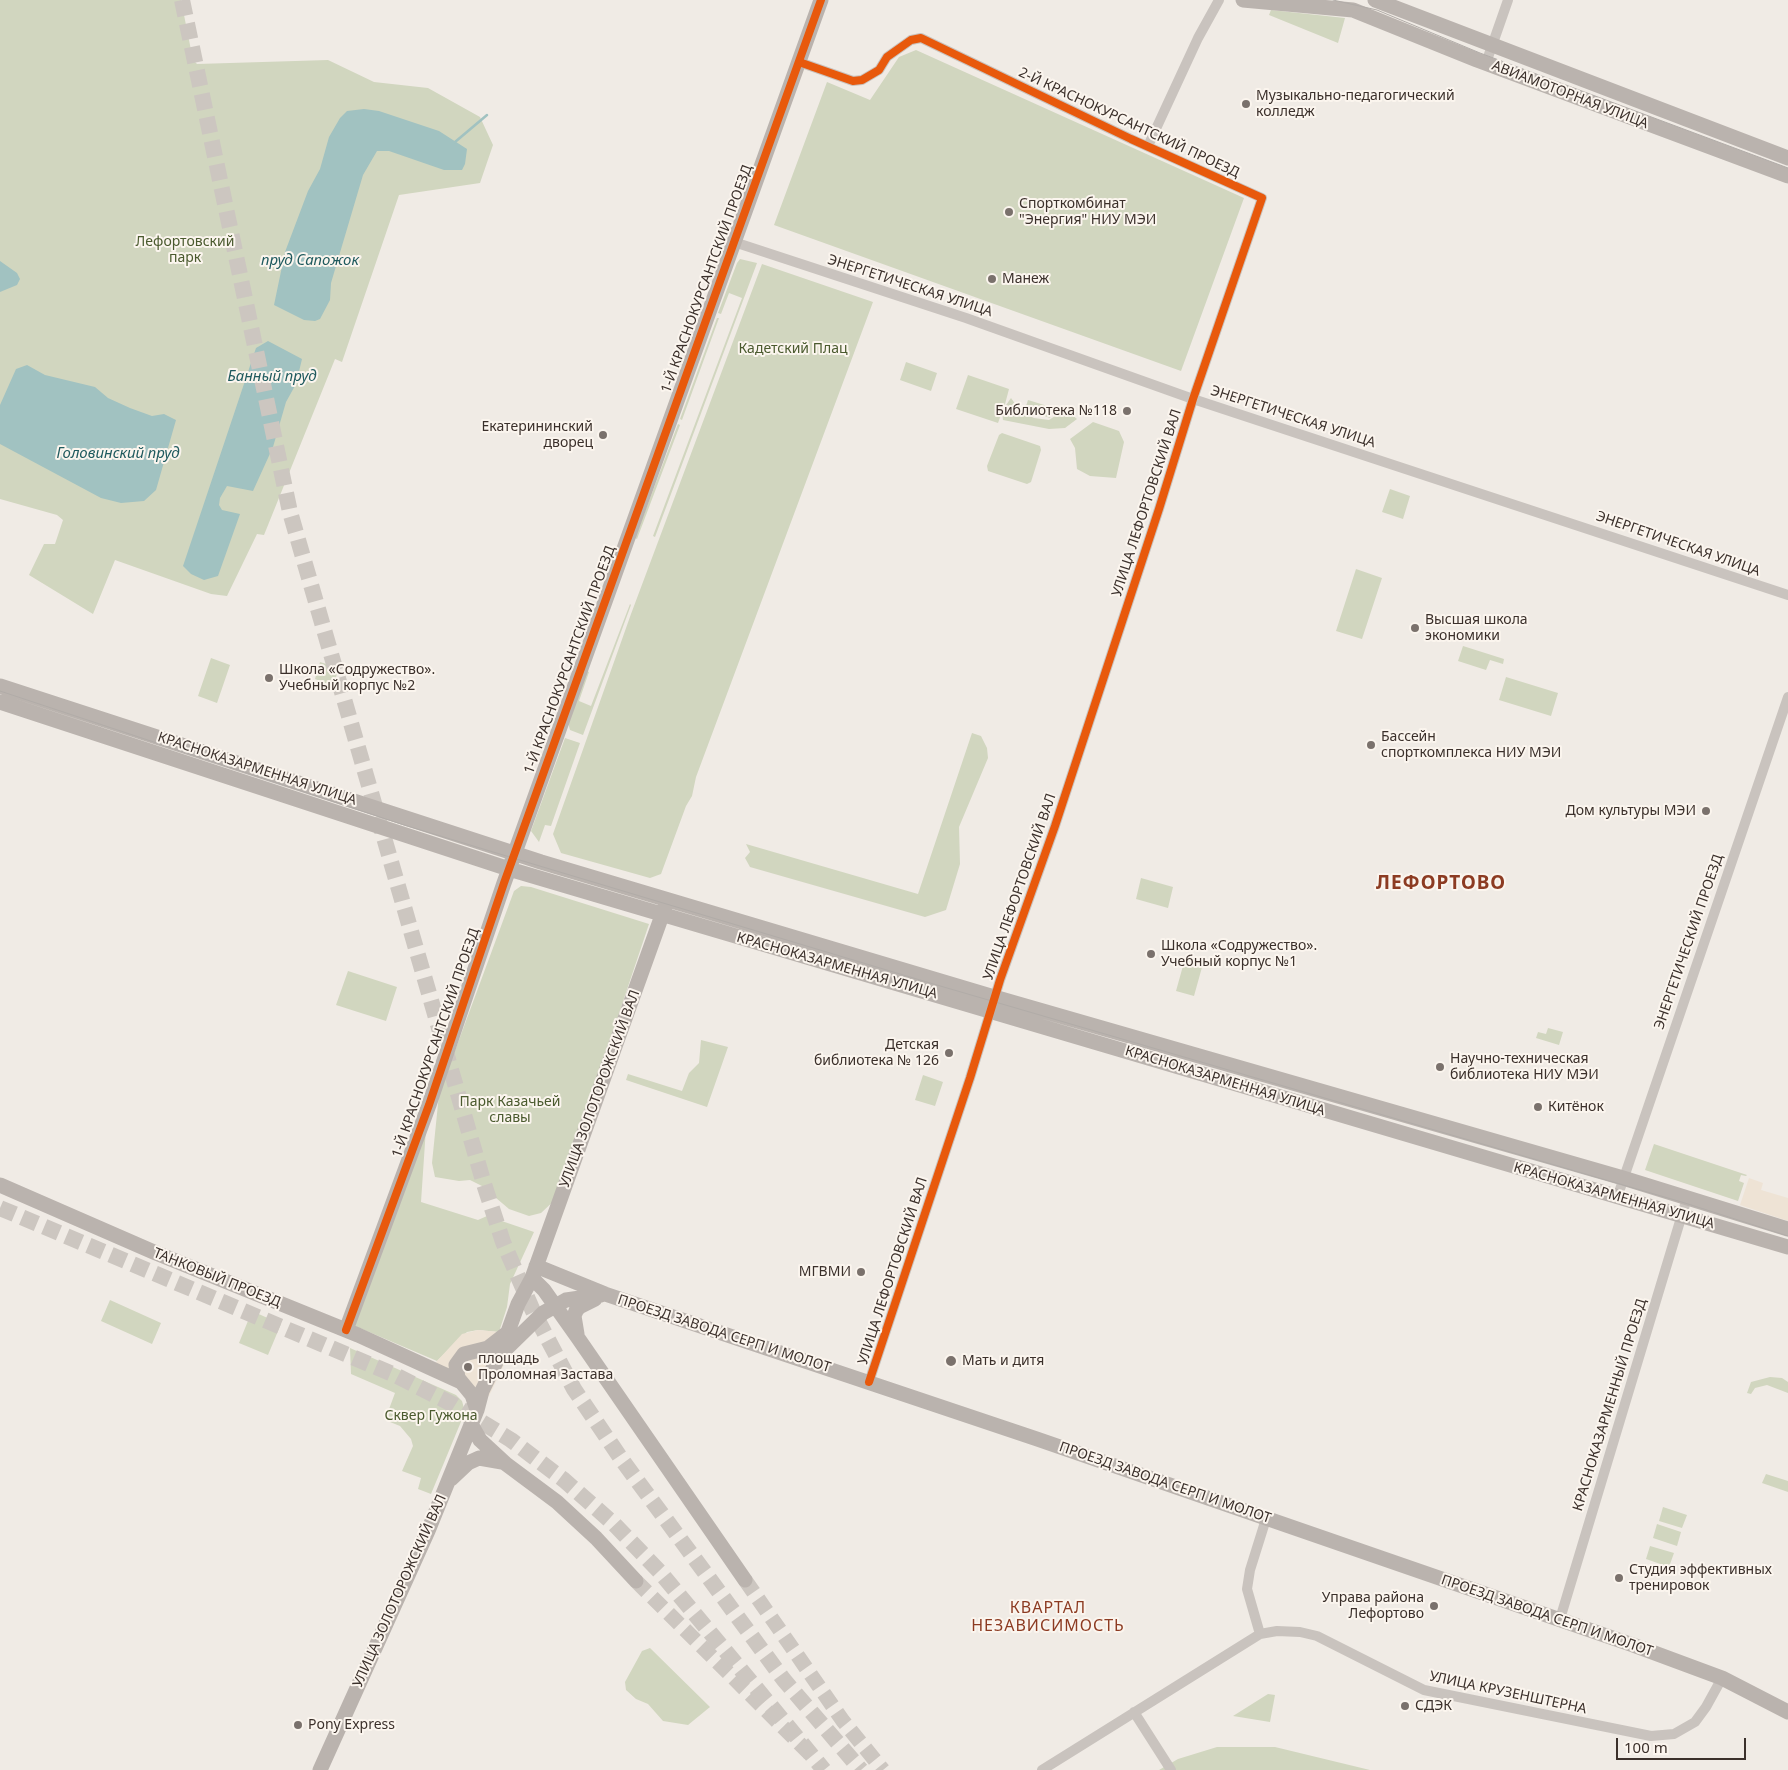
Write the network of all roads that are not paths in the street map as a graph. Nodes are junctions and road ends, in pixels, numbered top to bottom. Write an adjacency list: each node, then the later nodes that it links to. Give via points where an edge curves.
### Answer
1 (821, 0): 7 (street, 1-Й КРАСНОКУРСАНТСКИЙ ПРОЕЗД)
2 (1219, 0): 9 (street)
3 (1243, 0): 8 (street, АВИАМОТОРНАЯ УЛИЦА, via 1353,10)
4 (1375, 0): 6 (street, АВИАМОТОРНАЯ УЛИЦА)
5 (1508, 0): 6 (street)
6 (1492, 46): 8 (street); 10 (street, АВИАМОТОРНАЯ УЛИЦА)
7 (800, 62): 9 (street, 2-Й КРАСНОКУРСАНТСКИЙ ПРОЕЗД, via 862,80 879,70 887,57 911,40 921,38); 12 (street, 1-Й КРАСНОКУРСАНТСКИЙ ПРОЕЗД)
8 (1486, 63): 11 (street, АВИАМОТОРНАЯ УЛИЦА)
9 (1148, 146): 13 (street, 2-Й КРАСНОКУРСАНТСКИЙ ПРОЕЗД, via 1262,198)
10 (1788, 158)
11 (1788, 176)
12 (734, 242): 13 (street, ЭНЕРГЕТИЧЕСКАЯ УЛИЦА, via 966,318); 18 (street, 1-Й КРАСНОКУРСАНТСКИЙ ПРОЕЗД)
13 (1193, 399): 14 (street, ЭНЕРГЕТИЧЕСКАЯ УЛИЦА); 22 (street, УЛИЦА ЛЕФОРТОВСКИЙ ВАЛ, via 1058,818)
14 (1788, 595)
15 (0, 686): 18 (street, КРАСНОКАЗАРМЕННАЯ УЛИЦА)
16 (1788, 696): 23 (street, ЭНЕРГЕТИЧЕСКИЙ ПРОЕЗД)
17 (0, 702): 19 (street, КРАСНОКАЗАРМЕННАЯ УЛИЦА)
18 (515, 853): 19 (street, 1-Й КРАСНОКУРСАНТСКИЙ ПРОЕЗД); 20 (street, КРАСНОКАЗАРМЕННАЯ УЛИЦА)
19 (509, 869): 21 (street, КРАСНОКАЗАРМЕННАЯ УЛИЦА); 33 (street, 1-Й КРАСНОКУРСАНТСКИЙ ПРОЕЗД, via 431,1100)
20 (668, 900): 21 (street, УЛИЦА ЗОЛОТОРОЖСКИЙ ВАЛ); 22 (street, КРАСНОКАЗАРМЕННАЯ УЛИЦА)
21 (663, 914): 22 (street, КРАСНОКАЗАРМЕННАЯ УЛИЦА); 30 (street, УЛИЦА ЗОЛОТОРОЖСКИЙ ВАЛ)
22 (992, 1004): 23 (street, КРАСНОКАЗАРМЕННАЯ УЛИЦА); 25 (street, КРАСНОКАЗАРМЕННАЯ УЛИЦА); 41 (street, УЛИЦА ЛЕФОРТОВСКИЙ ВАЛ)
23 (1623, 1178): 25 (street, ЭНЕРГЕТИЧЕСКИЙ ПРОЕЗД); 26 (street, КРАСНОКАЗАРМЕННАЯ УЛИЦА)
24 (0, 1185): 33 (street, ТАНКОВЫЙ ПРОЕЗД)
25 (1617, 1198): 27 (street, КРАСНОКАЗАРМЕННАЯ УЛИЦА)
26 (1687, 1198): 27 (street, КРАСНОКАЗАРМЕННЫЙ ПРОЕЗД); 28 (street, КРАСНОКАЗАРМЕННАЯ УЛИЦА)
27 (1683, 1215): 29 (street, КРАСНОКАЗАРМЕННАЯ УЛИЦА); 49 (street, КРАСНОКАЗАРМЕННЫЙ ПРОЕЗД)
28 (1788, 1229)
29 (1788, 1247)
30 (534, 1272): 31 (street, ПРОЕЗД ЗАВОДА СЕРП И МОЛОТ); 32 (street); 34 (street)
31 (608, 1295): 32 (street, via 579,1296); 35 (street, via 578,1308 574,1316); 41 (street, ПРОЕЗД ЗАВОДА СЕРП И МОЛОТ)
32 (555, 1306): 35 (street); 37 (street, via 543,1313)
33 (346, 1330): 39 (street, ТАНКОВЫЙ ПРОЕЗД)
34 (508, 1330): 36 (street, via 496,1344); 37 (street)
35 (578, 1338): 48 (street)
36 (478, 1352): 38 (street, via 464,1354); 40 (street, via 489,1360)
37 (500, 1354): 40 (street)
38 (458, 1361): 39 (street, via 448,1367); 42 (street, via 456,1374)
39 (434, 1368): 42 (street, ТАНКОВЫЙ ПРОЕЗД)
40 (488, 1378): 42 (street, via 474,1387); 43 (street, УЛИЦА ЗОЛОТОРОЖСКИЙ ВАЛ)
41 (869, 1382): 46 (street, ПРОЕЗД ЗАВОДА СЕРП И МОЛОТ)
42 (463, 1384): 43 (street, via 472,1395)
43 (474, 1417): 44 (street, via 480,1440); 45 (street, УЛИЦА ЗОЛОТОРОЖСКИЙ ВАЛ)
44 (506, 1464): 45 (street, via 479,1458 468,1463); 47 (street, via 557,1502)
45 (446, 1484): 55 (street, УЛИЦА ЗОЛОТОРОЖСКИЙ ВАЛ, via 402,1591)
46 (1266, 1519): 49 (street, ПРОЕЗД ЗАВОДА СЕРП И МОЛОТ); 50 (street, via 1247,1589)
47 (636, 1580)
48 (745, 1580)
49 (1560, 1619): 51 (street, ПРОЕЗД ЗАВОДА СЕРП И МОЛОТ)
50 (1260, 1634): 51 (street, УЛИЦА КРУЗЕНШТЕРНА, via 1277,1631 1309,1634 1328,1640 1424,1690 1651,1736 1674,1734 1695,1722); 52 (street, УЛИЦА КРУЗЕНШТЕРНА)
51 (1722, 1678): 53 (street, ПРОЕЗД ЗАВОДА СЕРП И МОЛОТ)
52 (1134, 1712): 54 (street); 56 (street, УЛИЦА КРУЗЕНШТЕРНА)
53 (1788, 1712)
54 (1170, 1769)
55 (320, 1770)
56 (1042, 1770)

